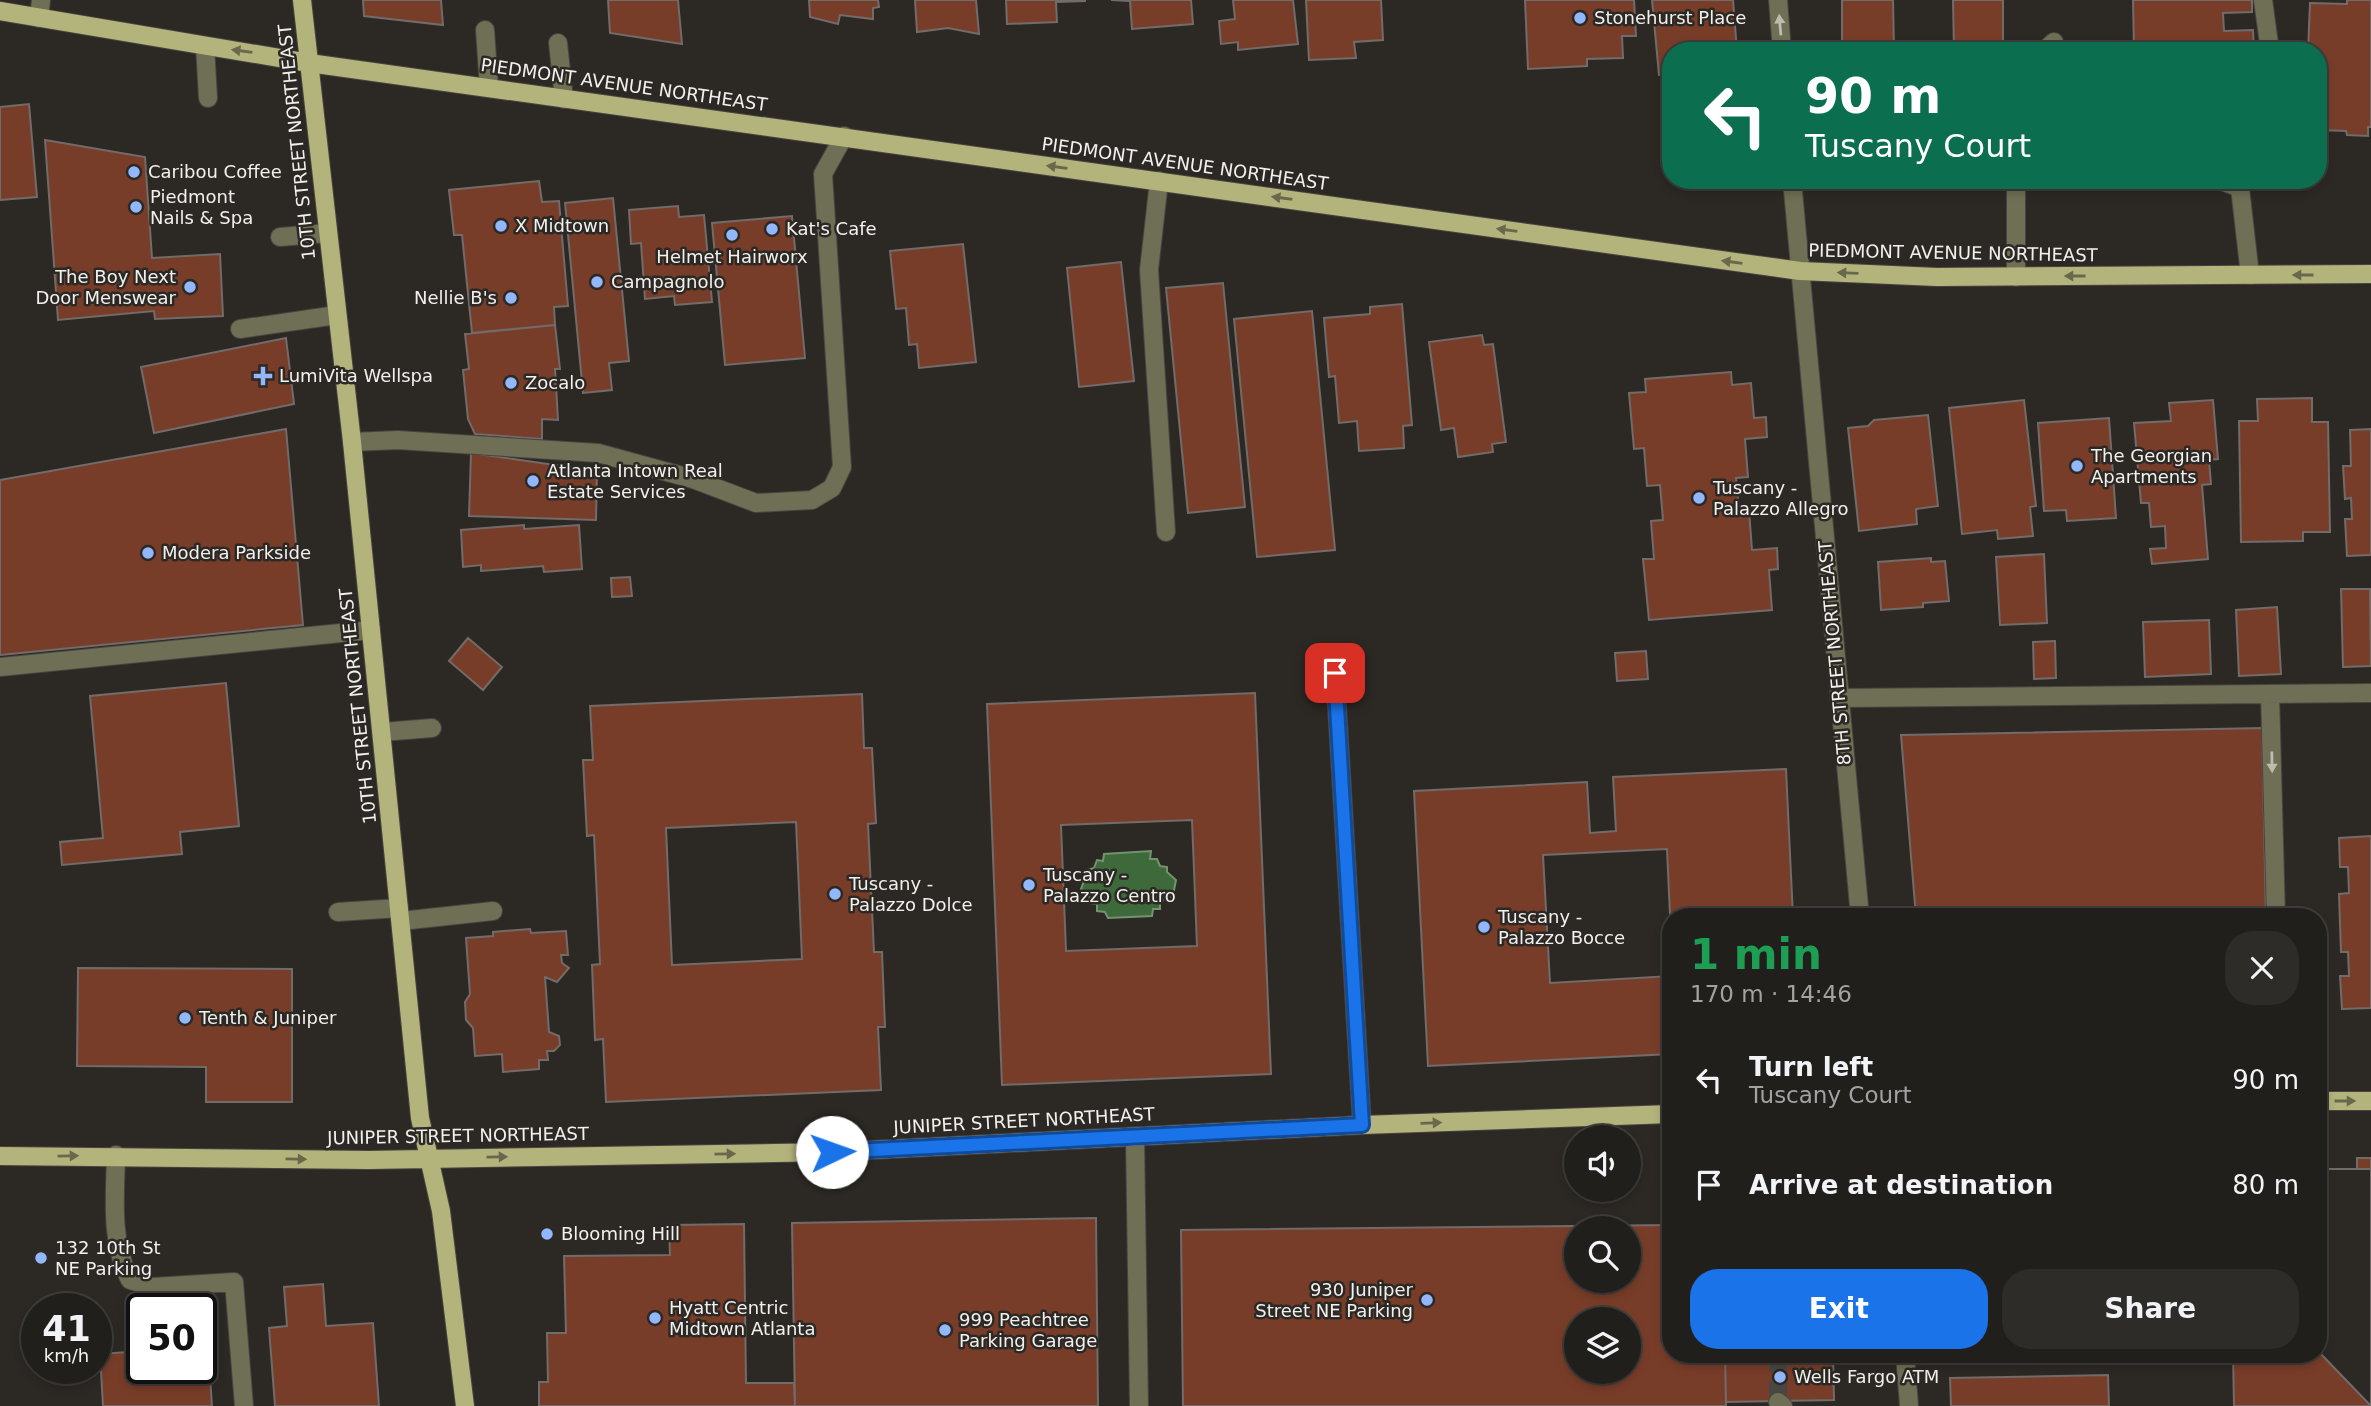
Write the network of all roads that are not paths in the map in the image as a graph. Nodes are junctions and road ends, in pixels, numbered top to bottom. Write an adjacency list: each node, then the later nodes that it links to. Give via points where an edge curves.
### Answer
1 (302, 0): 11 (main road, 10TH STREET NORTHEAST)
2 (1778, 0): 7 (street, one-way to 2)
3 (2263, 0): 8 (street)
4 (40, 9): 5 (main road, PIEDMONT AVENUE NORTHEAST); 10 (main road, PIEDMONT AVENUE NORTHEAST)
5 (0, 11)
6 (485, 30): 12 (street)
7 (1781, 42)
8 (2269, 42)
9 (558, 43): 14 (street)
10 (205, 46): 11 (main road, PIEDMONT AVENUE NORTHEAST, one-way to 10); 13 (street)
11 (309, 63): 12 (main road, PIEDMONT AVENUE NORTHEAST); 20 (main road, 10TH STREET NORTHEAST)
12 (489, 87): 14 (main road, PIEDMONT AVENUE NORTHEAST)
13 (208, 97)
14 (564, 99): 15 (main road, PIEDMONT AVENUE NORTHEAST)
15 (844, 136): 16 (main road, PIEDMONT AVENUE NORTHEAST, one-way to 15); 28 (street, via 823,174 842,467 832,488 812,500 756,503 693,479 598,453 398,440)
16 (1159, 181): 22 (main road, PIEDMONT AVENUE NORTHEAST, one-way to 16); 29 (street, via 1149,270)
17 (1793, 189): 22 (street, 8TH STREET NORTHEAST)
18 (2016, 189): 25 (street)
19 (2242, 189): 23 (street)
20 (328, 233): 21 (street); 26 (main road, 10TH STREET NORTHEAST)
21 (279, 237)
22 (1800, 271): 25 (main road, PIEDMONT AVENUE NORTHEAST, one-way to 22); 35 (street, 8TH STREET NORTHEAST)
23 (2250, 275): 24 (main road, PIEDMONT AVENUE NORTHEAST, one-way to 23); 25 (main road, PIEDMONT AVENUE NORTHEAST, one-way to 25)
24 (2371, 275)
25 (2016, 277)
26 (337, 315): 27 (street); 28 (main road, 10TH STREET NORTHEAST)
27 (240, 329)
28 (352, 442): 30 (main road, 10TH STREET NORTHEAST)
29 (1166, 532)
30 (371, 630): 31 (street); 37 (main road, 10TH STREET NORTHEAST)
31 (0, 667)
32 (1335, 673): 46 (street)
33 (2371, 693): 34 (street)
34 (2270, 694): 35 (street); 39 (street, one-way to 39)
35 (1839, 698): 38 (street, 8TH STREET NORTHEAST)
36 (432, 728): 37 (street)
37 (382, 732): 42 (main road, 10TH STREET NORTHEAST)
38 (1859, 908)
39 (2276, 908)
40 (493, 911): 42 (street)
41 (338, 912): 42 (street)
42 (400, 914): 50 (main road, 10TH STREET NORTHEAST, via 420,1118)
43 (2327, 1101): 44 (main road, one-way to 44)
44 (2371, 1101)
45 (1662, 1114): 46 (main road, JUNIPER STREET NORTHEAST, one-way to 45)
46 (1362, 1125): 47 (main road, JUNIPER STREET NORTHEAST)
47 (1135, 1137): 50 (main road, JUNIPER STREET NORTHEAST, one-way to 47, via 832,1152); 54 (street)
48 (116, 1155): 49 (main road, JUNIPER STREET NORTHEAST, one-way to 48); 50 (main road, JUNIPER STREET NORTHEAST, one-way to 50); 52 (street, via 115,1229 120,1260 130,1280 153,1287 234,1282)
49 (0, 1156)
50 (429, 1158): 53 (main road, 10TH STREET NORTHEAST, via 441,1211)
51 (1906, 1363): 55 (street)
52 (244, 1406)
53 (465, 1406)
54 (1139, 1406)
55 (1909, 1406)

